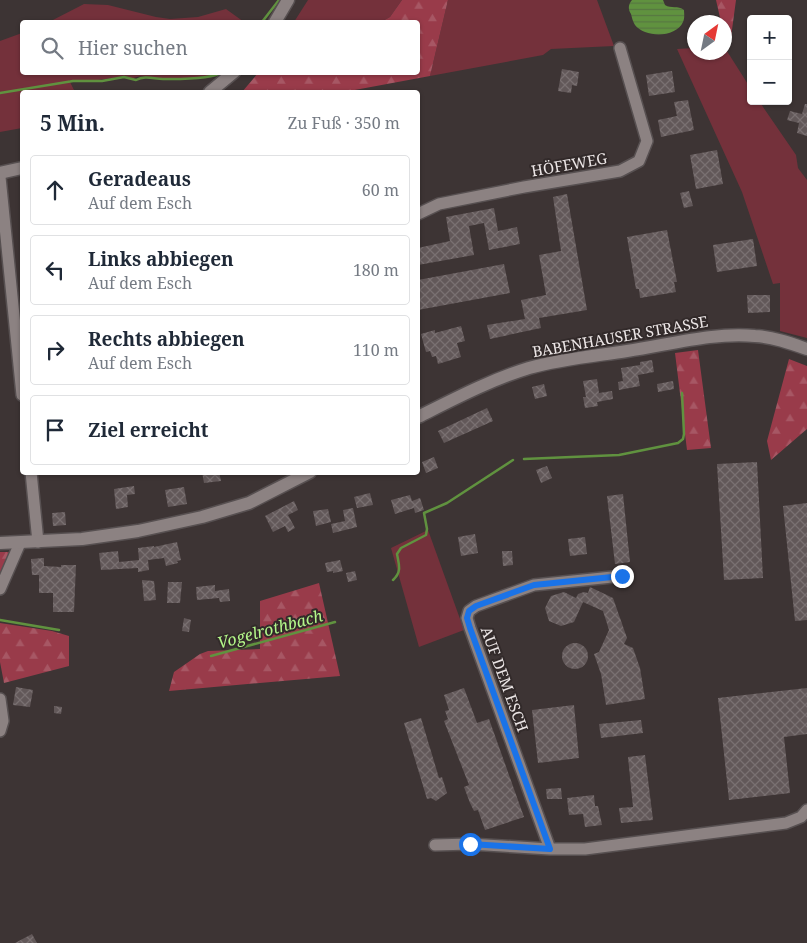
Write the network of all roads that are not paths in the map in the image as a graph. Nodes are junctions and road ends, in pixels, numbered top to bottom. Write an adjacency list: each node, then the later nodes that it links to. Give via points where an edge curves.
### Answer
1 (288, 0): 2 (main road)
2 (276, 20)
3 (620, 48): 9 (street, HÖFEWEG, via 647,141 639,161 620,171 439,204)
4 (230, 75): 5 (main road)
5 (212, 90)
6 (20, 168): 7 (main road)
7 (0, 173)
8 (0, 177): 11 (street)
9 (420, 213)
10 (807, 349): 12 (main road, BABENHAUSER STRASSE, via 766,337 717,336 559,362 505,377)
11 (20, 358)
12 (420, 416)
13 (31, 475): 15 (street)
14 (304, 475): 15 (main road, via 249,503 202,518 82,539)
15 (38, 542): 16 (main road)
16 (20, 543): 17 (main road); 19 (street)
17 (0, 544)
18 (622, 576): 24 (street, AUF DEM ESCH, via 534,585 476,606 469,611 467,618)
19 (0, 590)
20 (0, 699): 21 (street)
21 (0, 731)
22 (807, 810): 24 (street, via 794,821 769,826 585,849)
23 (435, 845): 24 (street)
24 (550, 849)

